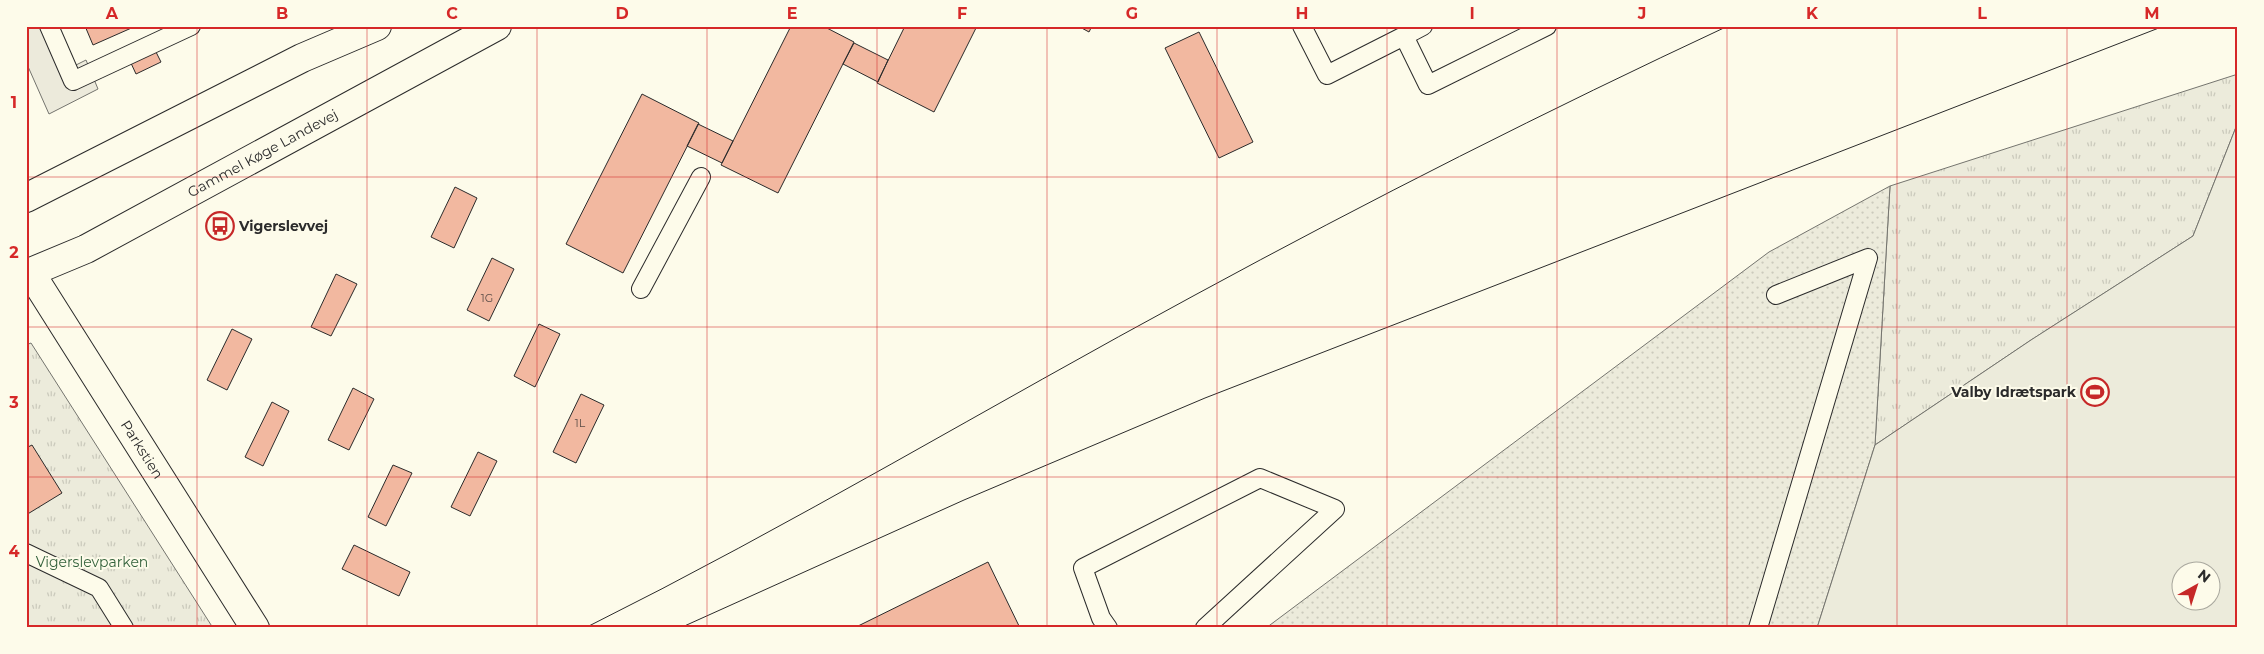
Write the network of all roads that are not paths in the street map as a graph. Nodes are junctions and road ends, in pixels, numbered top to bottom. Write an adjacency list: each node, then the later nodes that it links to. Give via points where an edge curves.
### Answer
1 (49, 26): 2 (lane, via 73,81)
2 (191, 26)
3 (377, 26): 10 (main road, via 302,58)
4 (497, 26): 11 (main road, Gammel Køge Landevej, via 86,249)
5 (1302, 26): 8 (lane, via 1327,75)
6 (1423, 26): 8 (lane)
7 (1547, 26): 8 (lane, via 1428,86)
8 (1404, 36)
9 (701, 177): 12 (lane)
10 (26, 198)
11 (28, 270): 15 (main road, Parkstien)
12 (641, 288)
13 (1776, 295): 19 (lane, via 1868,258)
14 (26, 553): 16 (lane, via 100,588)
15 (246, 625)
16 (124, 628)
17 (1108, 628): 18 (lane, via 1101,618 1083,568 1260,478 1335,509)
18 (1205, 628)
19 (1758, 628)

